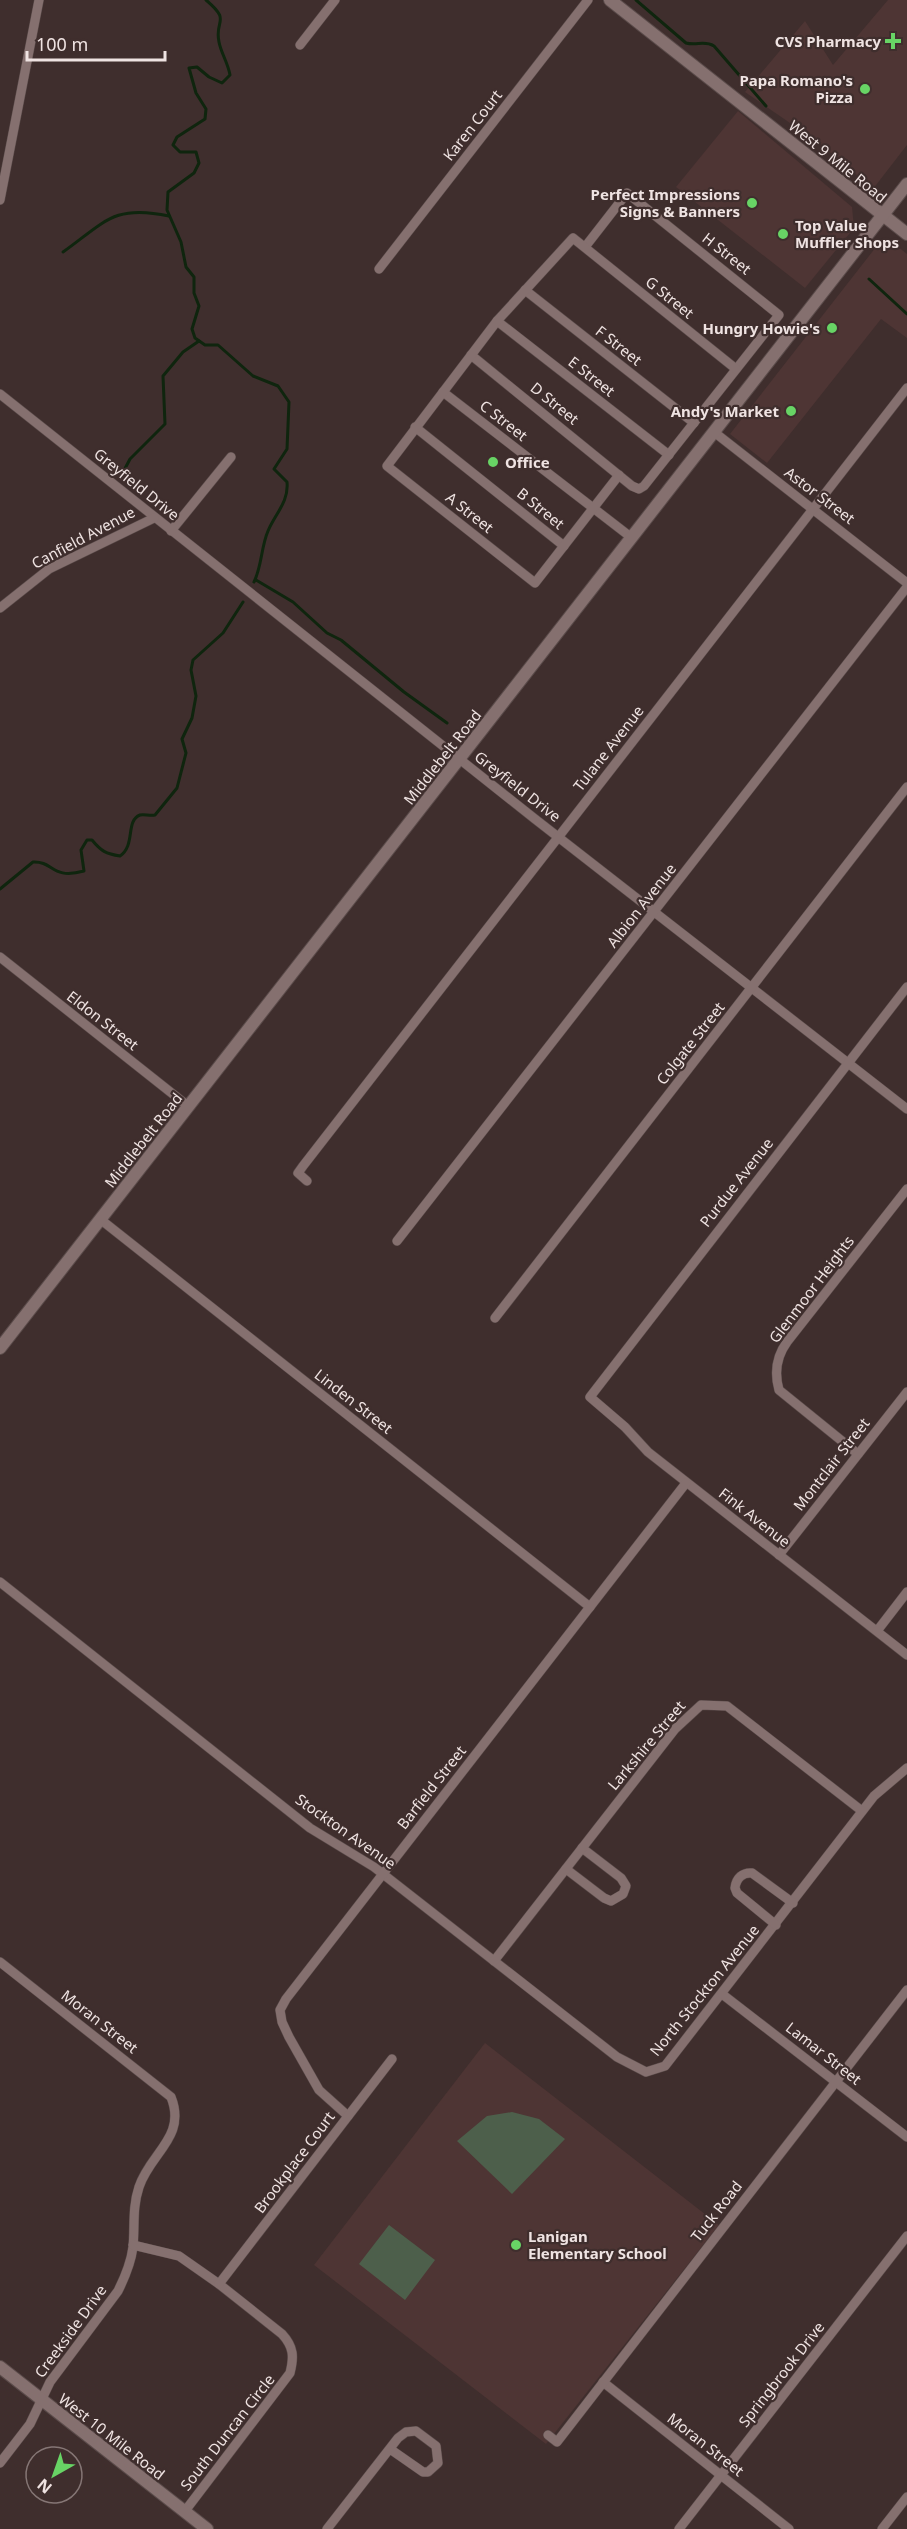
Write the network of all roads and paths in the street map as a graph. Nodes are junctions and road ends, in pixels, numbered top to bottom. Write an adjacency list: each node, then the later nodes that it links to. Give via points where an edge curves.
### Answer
1 (39, 0): 7 (street)
2 (335, 0): 5 (street)
3 (588, 0): 11 (street, Karen Court)
4 (610, 0): 8 (street, West 9 Mile Road)
5 (300, 45)
6 (907, 184): 8 (street, Middlebelt Road)
7 (0, 200)
8 (882, 216): 9 (street, West 9 Mile Road); 21 (street, Middlebelt Road)
9 (907, 234)
10 (585, 248): 12 (street, via 573,238); 15 (street, G Street); 15 (street, H Street, via 627,194 779,315)
11 (379, 269)
12 (525, 290): 13 (street); 19 (street, F Street)
13 (497, 321): 14 (street); 22 (street, E Street)
14 (471, 355): 17 (street); 24 (street, D Street)
15 (736, 369): 19 (street)
16 (907, 388): 26 (street, Tulane Avenue)
17 (443, 392): 20 (street); 25 (street, C Street)
18 (0, 394): 27 (street, Greyfield Drive)
19 (694, 423): 22 (street)
20 (415, 427): 30 (street, B Street); 30 (street, A Street, via 387,466 536,583)
21 (714, 432): 26 (street, Astor Street); 29 (street, Middlebelt Road)
22 (669, 455): 24 (street, D Street, via 639,489)
23 (231, 458): 28 (street)
24 (619, 475): 25 (street, A Street)
25 (593, 509): 29 (street, C Street); 30 (street, A Street)
26 (813, 509): 31 (street, Astor Street); 35 (street, Tulane Avenue)
27 (154, 518): 28 (street, Greyfield Drive); 32 (street, Canfield Avenue, via 49,569)
28 (171, 531): 33 (street, Greyfield Drive)
29 (632, 538): 33 (street, Middlebelt Road)
30 (564, 546)
31 (907, 585): 36 (street, Albion Avenue)
32 (0, 608)
33 (459, 760): 35 (street, Greyfield Drive); 41 (street, Middlebelt Road)
34 (907, 787): 38 (street, Colgate Street)
35 (558, 836): 36 (street, Greyfield Drive); 43 (street, Tulane Avenue, via 298,1173)
36 (655, 911): 38 (street, Greyfield Drive); 46 (street, Albion Avenue)
37 (0, 957): 41 (street, Eldon Street)
38 (752, 987): 40 (street, Greyfield Drive); 47 (street, Colgate Street)
39 (907, 987): 40 (street, Purdue Avenue)
40 (849, 1062): 42 (street, Greyfield Drive); 50 (street, Purdue Avenue)
41 (188, 1106): 45 (street, Middlebelt Road)
42 (907, 1109)
43 (307, 1181)
44 (907, 1189): 51 (street, Glenmoor Heights, via 787,1342 776,1364 779,1390)
45 (100, 1219): 48 (street, Middlebelt Road); 56 (street, Linden Street)
46 (397, 1241)
47 (495, 1318)
48 (0, 1348)
49 (907, 1392): 51 (street, Montclair Street)
50 (590, 1397): 52 (street, Fink Avenue)
51 (858, 1454): 53 (street, Montclair Street)
52 (686, 1483): 53 (street, Fink Avenue); 56 (street, Barfield Street)
53 (779, 1555): 57 (street, Fink Avenue)
54 (0, 1582): 63 (street, Stockton Avenue, via 310,1828)
55 (907, 1592): 57 (street)
56 (590, 1607): 63 (street, Barfield Street)
57 (877, 1631): 58 (street, Fink Avenue)
58 (907, 1655)
59 (907, 1768): 60 (street, North Stockton Avenue, via 889,1781)
60 (862, 1811): 61 (street, Larkshire Street, via 727,1706 700,1705 675,1729); 64 (street, North Stockton Avenue)
61 (582, 1848): 62 (street, Larkshire Street); 62 (street, via 621,1878 626,1886 623,1894 611,1900 603,1898)
62 (566, 1869): 66 (street, Larkshire Street)
63 (382, 1874): 66 (street, Stockton Avenue); 74 (street, Barfield Street, via 280,2010 289,2037 319,2090)
64 (793, 1903): 65 (street, North Stockton Avenue); 65 (street, North Stockton Avenue, via 752,1873 738,1878 737,1893)
65 (776, 1925): 69 (street, North Stockton Avenue)
66 (494, 1961): 71 (street, Stockton Avenue, via 617,2057 639,2070)
67 (0, 1962): 73 (street, Moran Street, via 151,2080 171,2097)
68 (907, 1990): 72 (street, Tuck Road)
69 (722, 1994): 71 (street, North Stockton Avenue, via 665,2066); 72 (street, Lamar Street)
70 (393, 2060): 74 (street, Brookplace Court)
71 (653, 2072)
72 (837, 2081): 75 (street, Lamar Street); 80 (street, Tuck Road)
73 (175, 2109): 77 (street, Creekside Drive, via 177,2120 170,2136 146,2168 139,2188 134,2206)
74 (348, 2116): 78 (street, Brookplace Court)
75 (907, 2137)
76 (907, 2236): 85 (street, Springbrook Drive)
77 (133, 2245): 78 (street, South Duncan Circle, via 179,2256); 81 (street, Creekside Drive, via 118,2290 50,2382)
78 (219, 2284): 87 (street, South Duncan Circle, via 290,2343 293,2360 285,2382)
79 (0, 2367): 81 (street, West 10 Mile Road)
80 (603, 2382): 82 (street, Tuck Road, via 557,2442); 85 (street, Moran Street)
81 (41, 2401): 84 (street, Creekside Drive, via 30,2424); 87 (street, West 10 Mile Road)
82 (548, 2435)
83 (390, 2449): 83 (street, via 423,2472 438,2463 436,2446 416,2431 402,2434); 89 (street)
84 (0, 2463)
85 (721, 2475): 90 (street, Springbrook Drive); 91 (street, Moran Street)
86 (907, 2497): 92 (street)
87 (185, 2511): 88 (street, West 10 Mile Road)
88 (207, 2529)
89 (327, 2529)
90 (679, 2529)
91 (789, 2529)
92 (882, 2529)

